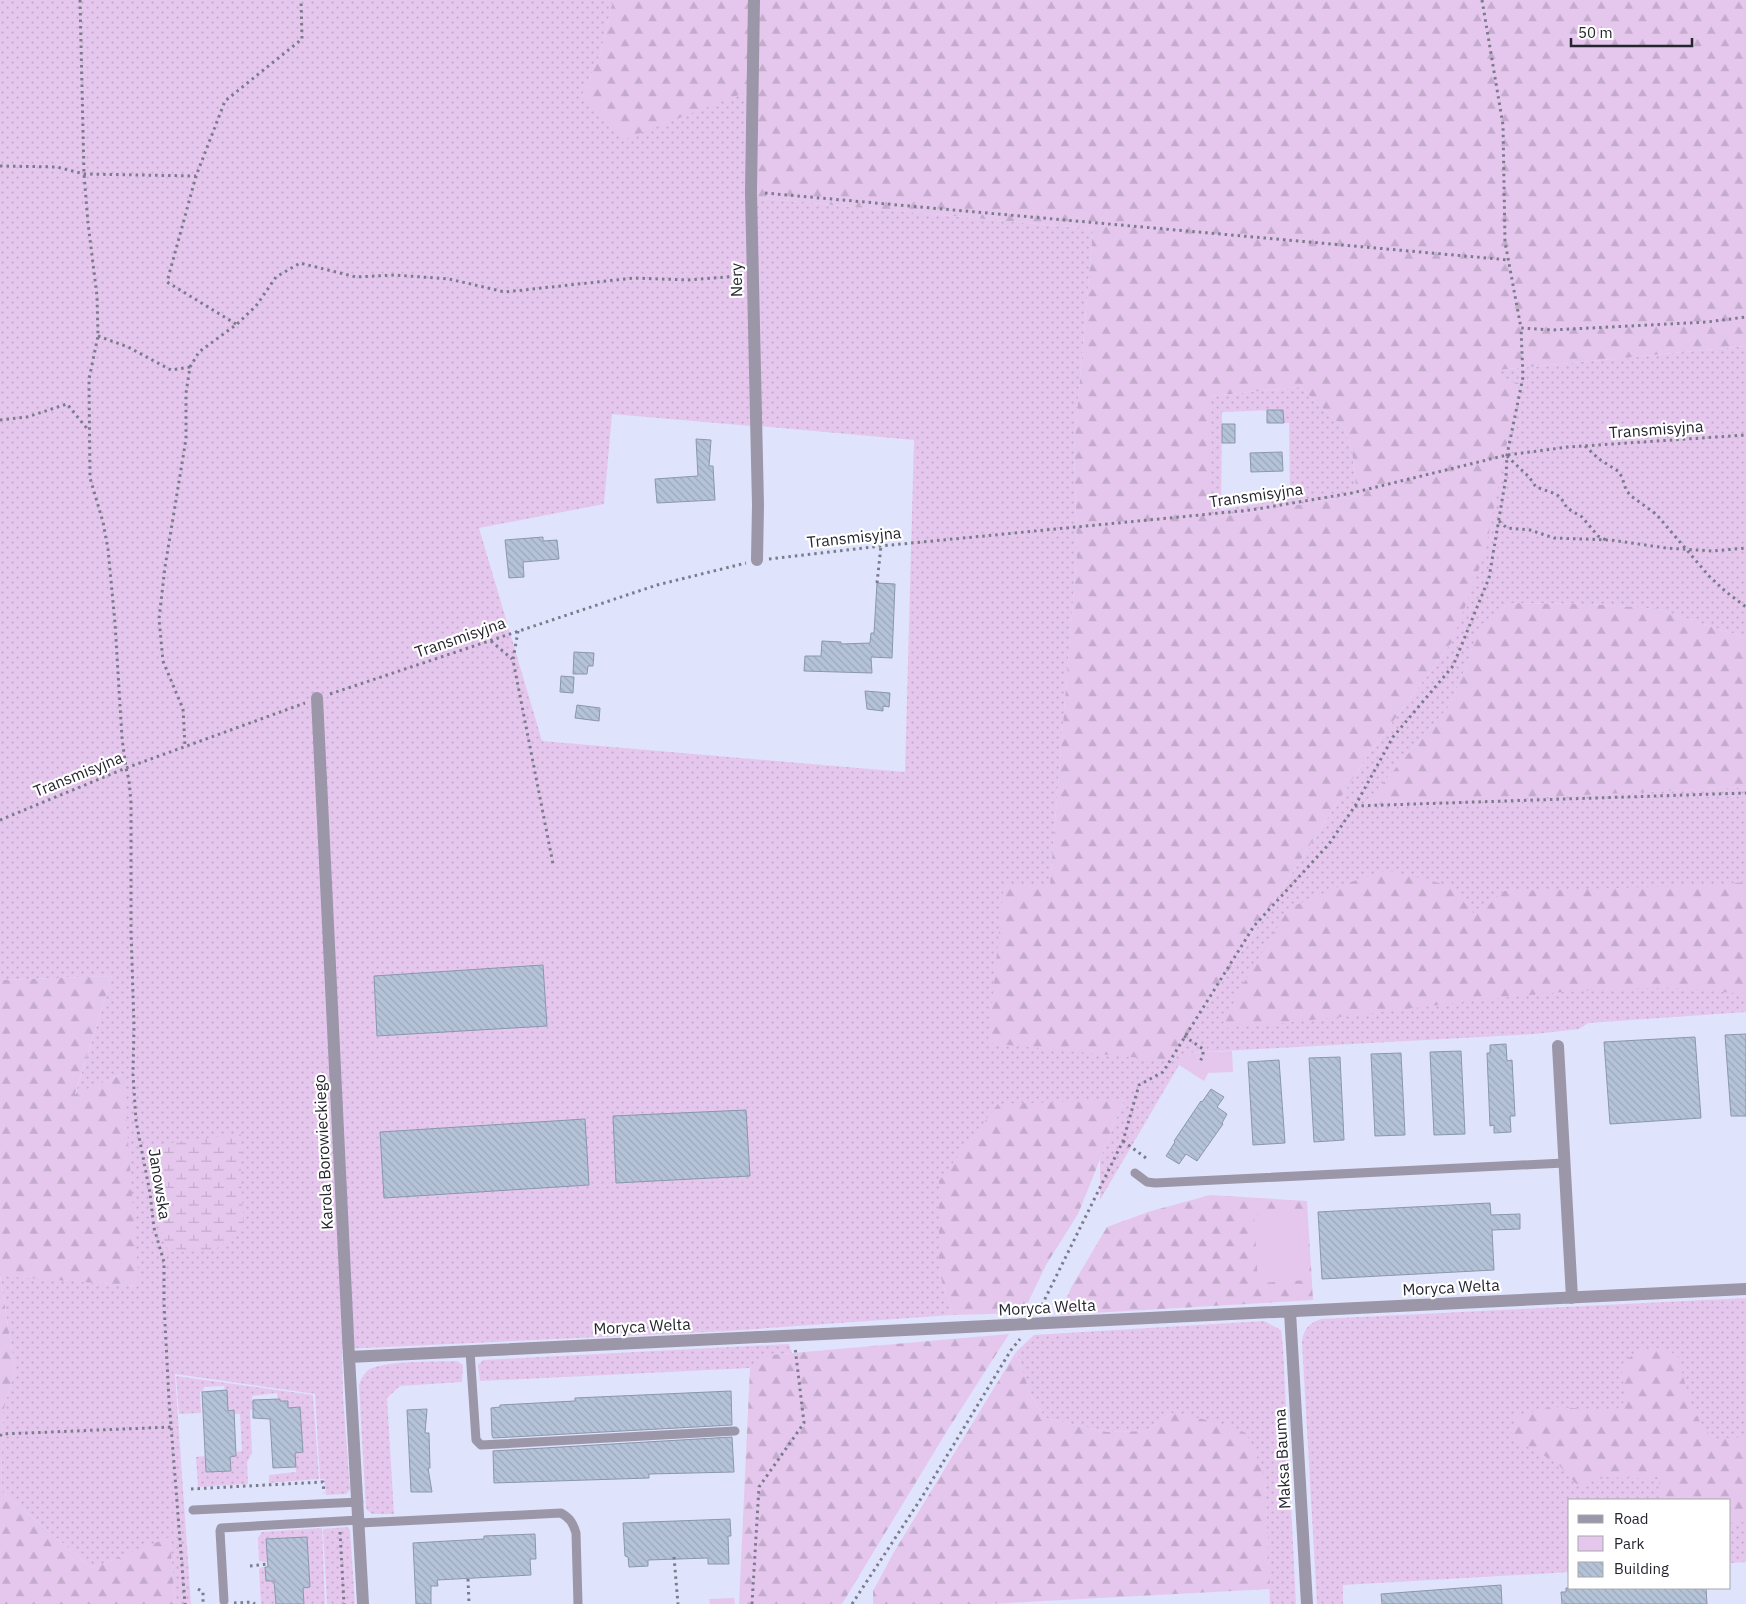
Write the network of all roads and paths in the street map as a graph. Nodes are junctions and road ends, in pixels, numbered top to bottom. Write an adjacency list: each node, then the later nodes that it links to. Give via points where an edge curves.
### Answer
1 (80, 0): 6 (path, Janowska)
2 (301, 0): 7 (path, via 302,39 226,101)
3 (754, 0): 8 (street, Nery)
4 (1482, 0): 9 (path, via 1502,125 1505,242)
5 (0, 166): 6 (path, via 57,168)
6 (84, 174): 7 (path); 14 (path, Janowska)
7 (196, 176): 12 (path, via 167,282)
8 (751, 192): 9 (path); 10 (street, Nery)
9 (1509, 260): 13 (path)
10 (752, 275): 12 (path, via 688,280 634,278 505,292 449,279 395,275 356,277 300,263 276,276 256,306); 26 (street, Nery)
11 (1746, 317): 13 (path, via 1597,328)
12 (236, 324): 15 (path, via 199,352)
13 (1521, 328): 20 (path, via 1523,376)
14 (98, 336): 15 (path, via 128,347 172,370); 17 (path, Janowska, via 89,379)
15 (190, 367): 33 (path, via 186,393 186,439 159,619 163,661 183,709)
16 (0, 420): 17 (path, via 67,404)
17 (88, 431): 34 (path, Janowska, via 90,478 108,549)
18 (1746, 435): 19 (path, Transmisyjna)
19 (1585, 446): 20 (path, Transmisyjna); 25 (path, via 1618,470 1631,496 1656,514)
20 (1507, 455): 21 (path); 22 (path, via 1536,487 1556,494 1598,536); 23 (path, Transmisyjna, via 1352,493 1251,510)
21 (1499, 520): 22 (path, via 1507,528 1530,530 1554,538); 36 (path, via 1489,578 1453,666 1393,737)
22 (1607, 540): 25 (path)
23 (881, 546): 26 (path, Transmisyjna); 27 (path)
24 (1746, 548): 25 (path)
25 (1688, 550): 28 (path, via 1714,581)
26 (757, 560): 29 (path, Transmisyjna, via 657,585)
27 (877, 583)
28 (1746, 607)
29 (518, 631): 30 (path, Transmisyjna); 31 (path)
30 (490, 640): 31 (path); 32 (path, Transmisyjna)
31 (513, 660): 38 (path)
32 (317, 698): 33 (path, Transmisyjna); 52 (street, Karola Borowieckiego)
33 (185, 746): 34 (path, Transmisyjna)
34 (126, 768): 37 (path, Transmisyjna); 53 (path, Janowska, via 131,803 136,1121 154,1228 164,1262)
35 (1746, 793): 36 (path)
36 (1355, 806): 39 (path, via 1329,844 1254,926)
37 (0, 820)
38 (553, 864)
39 (1184, 1036): 41 (path, via 1203,1049); 42 (path, via 1163,1072 1139,1085)
40 (1558, 1046): 44 (street)
41 (1199, 1063)
42 (1123, 1141): 43 (path); 49 (path)
43 (1146, 1158)
44 (1564, 1163): 45 (lane, via 1155,1183 1147,1182); 47 (street)
45 (1136, 1173)
46 (1746, 1289): 47 (street, Moryca Welta)
47 (1572, 1298): 48 (street, Moryca Welta)
48 (1290, 1312): 49 (street, Moryca Welta); 77 (street, Maksa Bauma)
49 (1033, 1324): 50 (street, Moryca Welta); 76 (path, via 1011,1350 922,1497)
50 (793, 1335): 51 (street, Moryca Welta); 75 (path, via 804,1423 759,1487)
51 (470, 1351): 52 (street, Moryca Welta); 54 (lane, via 476,1440 481,1445)
52 (349, 1357): 58 (street, Karola Borowieckiego)
53 (172, 1427): 55 (path); 68 (path, Janowska)
54 (735, 1431)
55 (0, 1436)
56 (320, 1483): 57 (path)
57 (191, 1489)
58 (358, 1502): 59 (lane); 61 (street, Karola Borowieckiego)
59 (193, 1510)
60 (340, 1521): 61 (lane); 67 (lane, via 221,1528); 70 (path)
61 (360, 1521): 71 (street, Karola Borowieckiego); 73 (lane, via 561,1513 567,1516 576,1533)
62 (674, 1557): 74 (path)
63 (268, 1564): 64 (path)
64 (250, 1566)
65 (468, 1579): 72 (path)
66 (198, 1589): 69 (path, via 203,1592)
67 (224, 1600)
68 (185, 1604)
69 (203, 1604)
70 (344, 1604)
71 (364, 1604)
72 (469, 1604)
73 (578, 1604)
74 (678, 1604)
75 (752, 1604)
76 (852, 1604)
77 (1307, 1604)

